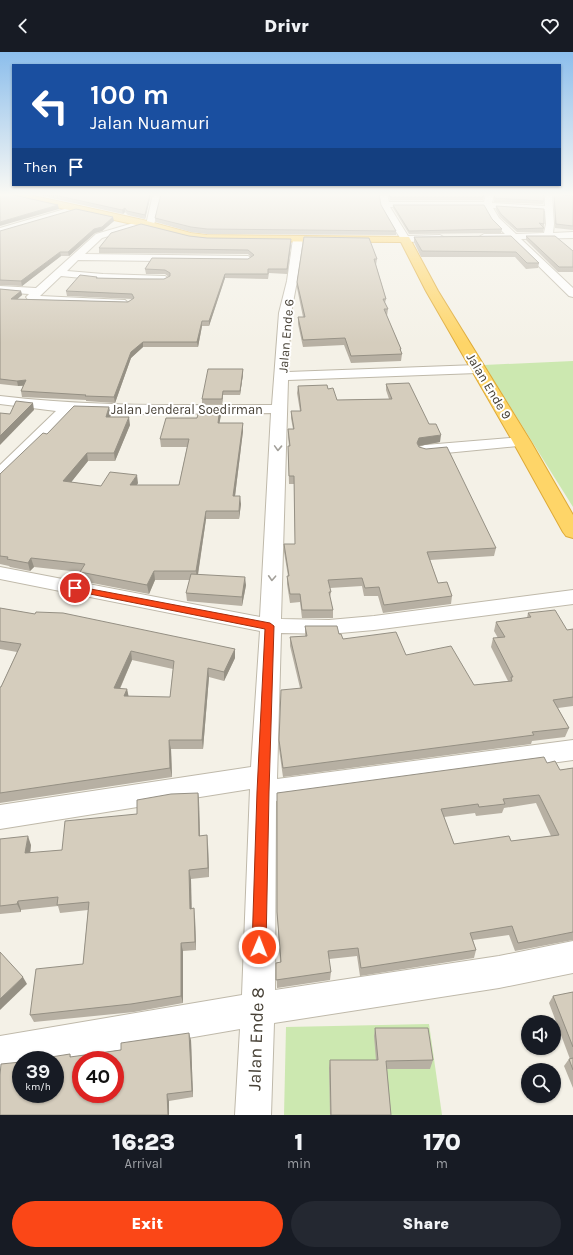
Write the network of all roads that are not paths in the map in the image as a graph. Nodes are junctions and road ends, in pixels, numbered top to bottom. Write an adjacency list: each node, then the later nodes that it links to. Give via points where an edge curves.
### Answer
1 (90, 244): 5 (street)
2 (297, 244): 18 (street, Jalan Ende 6, via 285,314)
3 (407, 244): 17 (highway, Jalan Ende 9)
4 (521, 244): 10 (street)
5 (75, 256): 6 (street); 9 (street)
6 (156, 258): 7 (street); 11 (street)
7 (248, 259)
8 (563, 272): 10 (street)
9 (59, 273): 11 (street); 15 (street)
10 (550, 273): 13 (street)
11 (143, 279): 12 (street); 15 (street, via 130,300 33,299)
12 (165, 279)
13 (569, 286): 16 (street)
14 (0, 288): 15 (street)
15 (38, 291)
16 (573, 294)
17 (477, 369): 18 (street); 22 (highway, Jalan Ende 9)
18 (282, 376): 21 (street, Jalan Ende 6)
19 (0, 400): 20 (street, Jalan Jenderal Soedirman)
20 (68, 407): 21 (street, Jalan Jenderal Soedirman); 24 (street)
21 (279, 409): 28 (street, Jalan Ende 6, one-way to 28)
22 (522, 442): 23 (street); 25 (highway, Jalan Ende 9)
23 (425, 450)
24 (0, 474)
25 (573, 532)
26 (0, 573): 28 (street)
27 (573, 597): 28 (street, via 374,623 329,627)
28 (270, 626): 30 (street, Jalan Ende 8)
29 (573, 750): 30 (street)
30 (263, 784): 31 (street); 33 (street, Jalan Ende 8)
31 (0, 817)
32 (573, 957): 33 (street, via 499,972)
33 (258, 1009): 34 (street); 35 (street, Jalan Ende 8)
34 (0, 1053)
35 (253, 1115)

